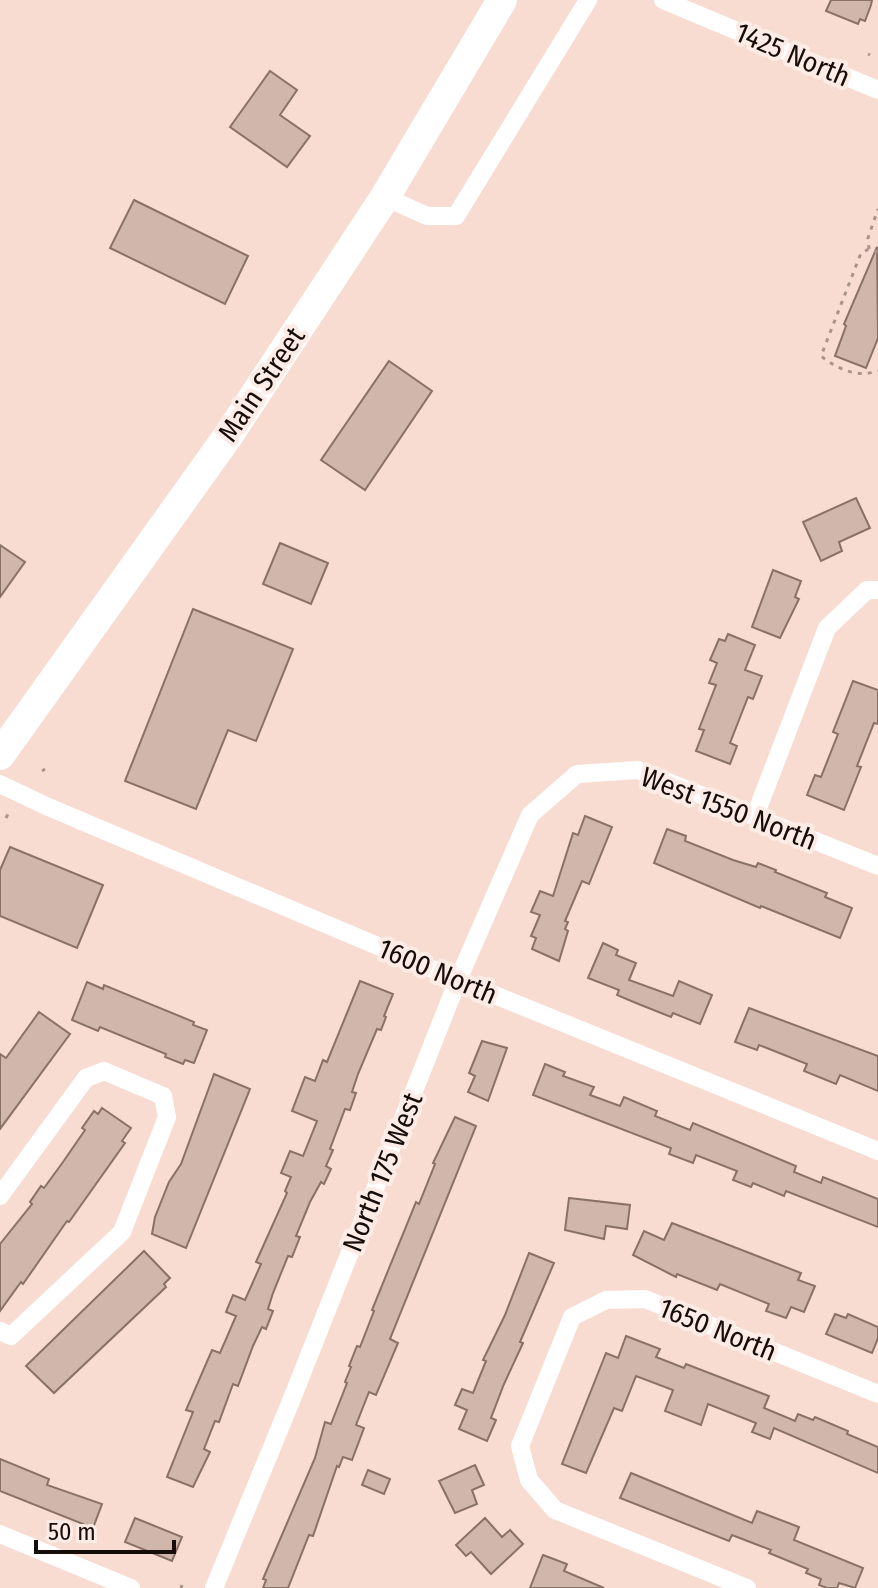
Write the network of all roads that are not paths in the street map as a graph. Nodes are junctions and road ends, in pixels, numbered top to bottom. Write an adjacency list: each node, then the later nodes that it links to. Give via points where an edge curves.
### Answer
1 (502, 0): 5 (main road, Main Street)
2 (588, 0): 5 (street, via 456,216 427,216)
3 (663, 0): 4 (street, 1425 North)
4 (877, 85)
5 (385, 197): 7 (main road, Main Street, via 228,436)
6 (872, 590): 10 (street, via 827,628)
7 (0, 755)
8 (577, 774): 10 (street, West 1550 North, via 638,770); 12 (street, North 175 West, via 530,815)
9 (0, 784): 12 (street, 1600 North)
10 (755, 816): 11 (street, West 1550 North)
11 (878, 866)
12 (458, 980): 13 (street, 1600 North); 19 (street, North 175 West)
13 (878, 1151)
14 (0, 1196): 15 (street, via 86,1078 104,1071 163,1096 167,1117 122,1232 11,1336)
15 (0, 1331)
16 (878, 1394): 20 (street, 1650 North, via 645,1299 606,1300 572,1317 520,1446 529,1480 555,1510)
17 (0, 1534): 18 (street)
18 (131, 1588)
19 (214, 1588)
20 (747, 1588)

